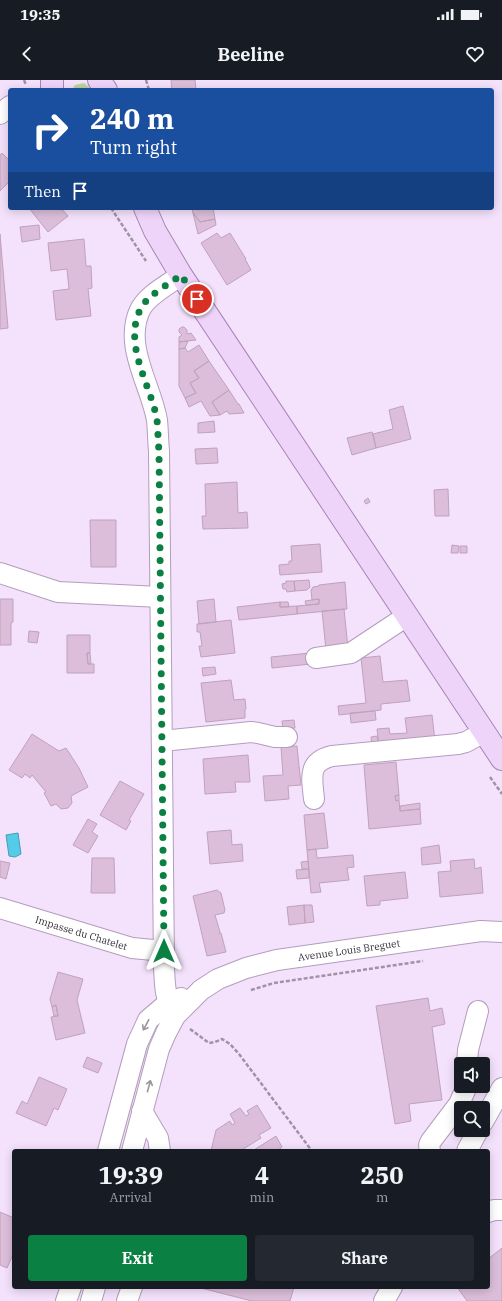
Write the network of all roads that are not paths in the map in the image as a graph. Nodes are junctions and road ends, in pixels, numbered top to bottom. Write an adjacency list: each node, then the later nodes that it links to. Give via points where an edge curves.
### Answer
1 (8, 108): 2 (street)
2 (0, 114)
3 (146, 210): 4 (main road)
4 (181, 275): 6 (street, via 142,307 137,318 135,337 137,355 157,420); 7 (main road)
5 (0, 573): 6 (street, via 58,592)
6 (160, 597): 11 (street)
7 (407, 616): 8 (street, via 351,653); 9 (main road)
8 (316, 658)
9 (484, 732): 12 (main road); 13 (street, via 458,744 323,758 317,762 312,775)
10 (287, 737): 11 (street, via 251,732)
11 (162, 741): 16 (street)
12 (502, 759)
13 (314, 799)
14 (0, 908): 16 (street, Impasse du Chatelet, via 132,948)
15 (502, 932): 18 (street, Avenue Louis Breguet, via 481,931 277,960 246,968 218,979 201,990)
16 (164, 951): 18 (street, via 166,992)
17 (478, 1011): 19 (street)
18 (178, 1016): 23 (street, one-way to 18, via 159,1049); 25 (street, Avenue Louis Breguet, one-way to 25, via 148,1020 137,1044)
19 (468, 1057)
20 (502, 1088): 22 (street)
21 (464, 1093): 28 (street, via 459,1104 431,1141)
22 (490, 1109)
23 (142, 1111): 26 (street); 27 (street, via 158,1138)
24 (474, 1137): 29 (street)
25 (109, 1149)
26 (132, 1149)
27 (160, 1149)
28 (430, 1149)
29 (468, 1149)
30 (502, 1210): 31 (street)
31 (490, 1211)
32 (70, 1289): 36 (street)
33 (94, 1289): 37 (street)
34 (131, 1289): 38 (street)
35 (391, 1289): 39 (street)
36 (66, 1301)
37 (91, 1301)
38 (126, 1301)
39 (384, 1301)

